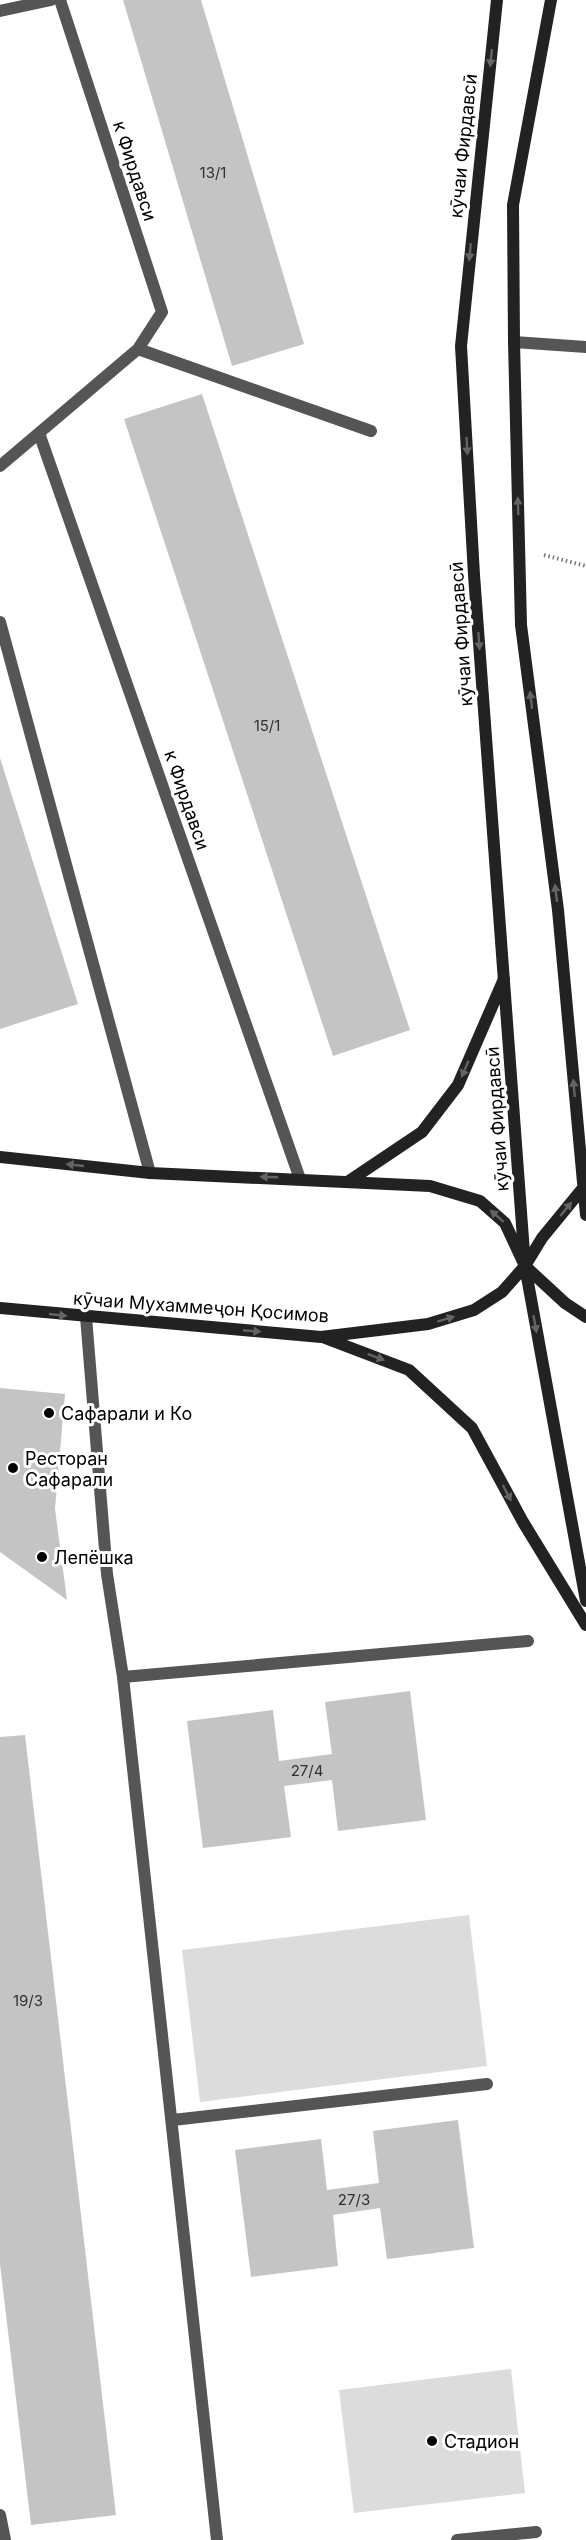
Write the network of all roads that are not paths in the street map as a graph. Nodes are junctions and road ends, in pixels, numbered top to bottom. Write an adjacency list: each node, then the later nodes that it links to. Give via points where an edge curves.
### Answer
1 (51, 0): 5 (lane)
2 (60, 0): 8 (lane, к Фирдавси, via 162,312)
3 (497, 0): 13 (street, кӯчаи Фирдавсӣ, one-way to 13, via 461,346)
4 (551, 0): 6 (street, via 513,205)
5 (0, 11)
6 (514, 342): 7 (lane); 18 (street, one-way to 6, via 558,910 521,625)
7 (586, 347)
8 (138, 349): 9 (lane); 10 (lane, к Фирдавси)
9 (370, 431)
10 (39, 433): 11 (lane, к Фирдавси); 16 (lane, к Фирдавси)
11 (0, 466)
12 (0, 622): 15 (lane)
13 (505, 977): 17 (street, one-way to 17, via 458,1085 422,1132); 20 (street, кӯчаи Фирдавсӣ)
14 (0, 1157): 15 (street, one-way to 14)
15 (150, 1173): 16 (street, one-way to 15)
16 (300, 1179): 17 (street)
17 (349, 1181): 20 (street, one-way to 17, via 505,1223 480,1201 430,1186)
18 (583, 1188): 19 (street); 20 (street, one-way to 18, via 542,1238)
19 (586, 1215)
20 (525, 1266): 23 (street, via 564,1304); 24 (street, кӯчаи Мухаммеҷон Қосимов, one-way to 20, via 428,1324 474,1310 502,1292); 25 (street, кӯчаи Фирдавсӣ, one-way to 25)
21 (0, 1308): 22 (street, кӯчаи Мухаммеҷон Қосимов, one-way to 22)
22 (86, 1317): 24 (street, кӯчаи Мухаммеҷон Қосимов, one-way to 24); 28 (lane, via 107,1574)
23 (586, 1317)
24 (321, 1337): 26 (street, one-way to 26, via 409,1370 472,1428)
25 (586, 1601)
26 (586, 1625)
27 (528, 1641): 28 (lane)
28 (123, 1677): 30 (lane)
29 (487, 2084): 30 (lane)
30 (173, 2120): 34 (lane)
31 (0, 2515): 33 (lane)
32 (536, 2532): 35 (lane)
33 (5, 2540)
34 (217, 2540)
35 (457, 2540)

